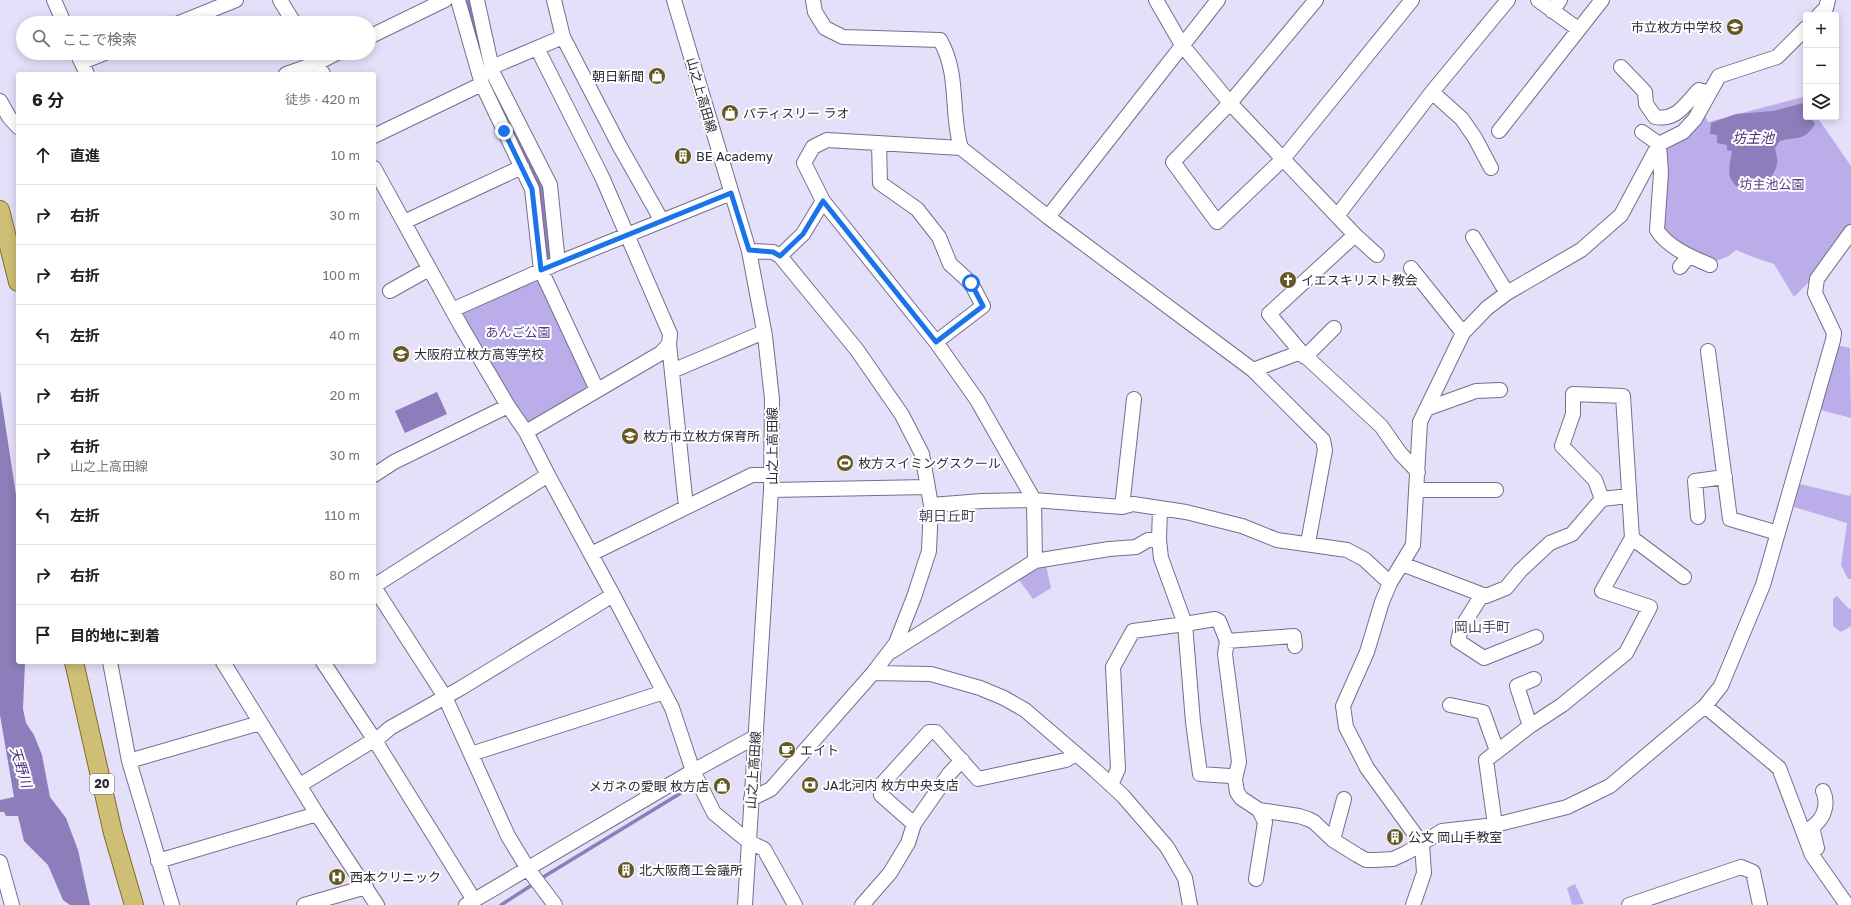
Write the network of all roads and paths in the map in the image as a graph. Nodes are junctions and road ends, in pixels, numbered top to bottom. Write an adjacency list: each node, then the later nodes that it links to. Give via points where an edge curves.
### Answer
1 (54, 0): 20 (street)
2 (236, 0): 21 (street)
3 (280, 0): 22 (street)
4 (445, 0): 25 (street)
5 (458, 0): 33 (street)
6 (477, 0): 30 (street)
7 (554, 0): 26 (street)
8 (674, 0): 49 (street, 山之上高田線)
9 (813, 0): 44 (street, via 815,12 825,28 843,37 940,40 953,72 956,130)
10 (1156, 0): 27 (street)
11 (1218, 0): 27 (street)
12 (1316, 0): 37 (street)
13 (1412, 0): 45 (street)
14 (1508, 0): 34 (street)
15 (1538, 0): 18 (street)
16 (1602, 0): 23 (street)
17 (1828, 0): 19 (street)
18 (1556, 5): 23 (street)
19 (1822, 12)
20 (61, 16)
21 (196, 16)
22 (290, 16)
23 (1578, 29): 39 (street)
24 (1803, 31): 35 (street, via 1777,57 1719,76)
25 (376, 34)
26 (563, 37): 28 (street); 54 (street)
27 (1182, 45): 37 (street); 53 (street)
28 (537, 48): 30 (street); 58 (street, via 602,177)
29 (317, 63): 32 (street)
30 (492, 67): 63 (street, via 550,185)
31 (1621, 67): 35 (street, via 1645,92 1646,104 1655,117 1671,117 1699,90)
32 (292, 72)
33 (482, 84): 41 (street); 46 (street)
34 (1432, 92): 47 (street, via 1462,119); 52 (street)
35 (1709, 92): 43 (street, via 1695,119 1683,132)
36 (0, 101): 38 (street)
37 (1230, 103): 45 (street); 45 (street, via 1173,162 1217,222)
38 (16, 125)
39 (1499, 131)
40 (1642, 132): 43 (street)
41 (376, 135)
42 (878, 143): 44 (street); 50 (street, via 827,140 813,146 804,163); 75 (street, via 880,183 917,209 939,237 950,264 971,283 983,306)
43 (1659, 144): 64 (street, via 1661,173 1657,230 1684,262); 70 (street, via 1621,215 1581,250)
44 (961, 148): 53 (street)
45 (1283, 159): 52 (street)
46 (522, 167): 55 (street); 67 (street, via 532,189)
47 (1491, 168)
48 (376, 172): 55 (street)
49 (731, 193): 54 (street); 60 (street, 山之上高田線)
50 (823, 201): 62 (street, via 803,234); 75 (street)
51 (0, 210): 68 (main road)
52 (1337, 216): 57 (street)
53 (1048, 217): 80 (street)
54 (662, 221): 58 (street)
55 (404, 222): 66 (street)
56 (1851, 232): 104 (street, via 1817,279 1815,293 1834,333 1833,340)
57 (1355, 235): 61 (street); 78 (street, via 1269,314)
58 (626, 236): 63 (street); 76 (street, via 670,334)
59 (1473, 236): 70 (street)
60 (749, 250): 62 (street, via 773,252); 73 (street, 山之上高田線)
61 (1377, 255)
62 (780, 256): 92 (street, via 857,350 902,415 922,454)
63 (558, 263): 67 (street)
64 (1710, 265)
65 (1411, 268): 74 (street)
66 (429, 269): 69 (street); 71 (street)
67 (541, 270): 71 (street); 81 (street)
68 (16, 274)
69 (390, 291)
70 (1507, 293): 74 (street, via 1487,308)
71 (452, 310): 84 (street)
72 (1334, 328): 78 (street)
73 (764, 332): 79 (street); 90 (street, 山之上高田線, via 772,399)
74 (1463, 333): 85 (street)
75 (936, 342): 98 (street, via 976,400)
76 (669, 344): 79 (street); 81 (street, via 661,353)
77 (1708, 351): 91 (street)
78 (1303, 354): 80 (street); 87 (street, via 1381,426 1400,453)
79 (672, 370): 100 (street)
80 (1253, 370): 107 (street, via 1323,440 1326,450)
81 (597, 390): 86 (street)
82 (1500, 390): 85 (street, via 1476,391)
83 (1134, 399): 101 (street)
84 (508, 406): 86 (street); 88 (street, via 394,462)
85 (1426, 409): 87 (street, via 1420,422)
86 (526, 432): 89 (street)
87 (1418, 472): 94 (street)
88 (376, 474)
89 (548, 475): 108 (street); 113 (street)
90 (771, 475): 93 (street, 山之上高田線); 100 (street, via 752,475)
91 (1725, 477): 103 (street, via 1694,480); 104 (street, via 1730,519)
92 (928, 487): 93 (street); 99 (street)
93 (771, 490): 134 (street, 山之上高田線)
94 (1417, 490): 95 (street); 110 (street, via 1413,546)
95 (1496, 490)
96 (1629, 496): 97 (street); 97 (street, via 1623,396 1573,394 1573,414 1562,446 1595,480); 105 (street)
97 (1602, 499): 115 (street, via 1572,534 1550,542 1506,588 1486,596)
98 (1034, 500): 99 (street); 101 (street); 109 (street)
99 (931, 505): 121 (street, via 929,550 899,636)
100 (686, 507): 108 (street)
101 (1122, 507): 102 (street, via 1133,504)
102 (1160, 509): 106 (street); 107 (street, via 1186,512 1242,526 1277,540)
103 (1698, 517)
104 (1778, 532): 131 (street, via 1763,585 1721,686)
105 (1632, 538): 111 (street); 133 (street, via 1602,591 1650,607 1626,653 1562,705)
106 (1159, 540): 109 (street, via 1148,540 1136,547); 117 (street, via 1162,558)
107 (1308, 543): 112 (street, via 1346,550 1364,559)
108 (591, 554): 116 (street)
109 (1035, 561): 121 (street)
110 (1402, 564): 112 (street); 115 (street)
111 (1684, 577)
112 (1390, 583): 154 (street, via 1367,652 1343,706 1346,727 1367,768)
113 (376, 586)
114 (376, 590): 129 (street)
115 (1482, 594): 119 (street, via 1461,628 1458,642 1484,658)
116 (613, 595): 128 (street); 129 (street)
117 (1185, 624): 120 (street, via 1215,619 1220,621); 142 (street, via 1200,774 1230,776); 144 (street, via 1132,632 1113,667 1118,769)
118 (1294, 636): 120 (street)
119 (1536, 637)
120 (1227, 641): 142 (street, via 1225,654 1239,762)
121 (888, 654): 126 (street)
122 (74, 664): 163 (main road, 20, via 113,833)
123 (110, 664): 140 (street)
124 (223, 664): 132 (street)
125 (324, 664): 135 (street)
126 (873, 673): 138 (street, via 931,674 980,688 1025,710); 146 (street, via 771,788)
127 (1534, 679): 133 (street, via 1517,686)
128 (664, 692): 137 (street); 141 (street)
129 (445, 697): 135 (street); 137 (street)
130 (1450, 705): 136 (street, via 1483,712)
131 (1705, 706): 151 (street, via 1610,786 1567,806); 155 (street, via 1779,768)
132 (260, 723): 140 (street); 143 (street)
133 (1530, 726): 136 (street)
134 (755, 737): 141 (street); 146 (street, 山之上高田線)
135 (374, 739): 143 (street); 161 (street)
136 (1498, 752): 151 (street, via 1486,760)
137 (471, 754): 158 (street, via 508,836)
138 (1076, 754): 139 (street, via 1066,760 978,778); 144 (street)
139 (962, 760): 150 (street); 150 (street, via 936,732 929,732 882,784 881,795)
140 (129, 761): 156 (street)
141 (693, 771): 153 (street, via 714,813); 158 (street, via 544,858)
142 (1235, 779): 148 (street, via 1237,792 1241,798)
143 (300, 785): 149 (street)
144 (1111, 785): 171 (street, via 1167,847 1185,878)
145 (1823, 791): 155 (street, via 1826,807 1820,819 1812,826 1817,849)
146 (751, 799): 153 (street, 山之上高田線)
147 (1344, 799): 152 (street)
148 (1259, 810): 152 (street, via 1308,819); 159 (street, via 1264,822)
149 (317, 814): 156 (street); 160 (street)
150 (914, 824): 170 (street, via 908,843 890,873)
151 (1495, 825): 154 (street, via 1442,831)
152 (1333, 840): 154 (street, via 1366,860 1392,859)
153 (749, 842): 168 (street, 山之上高田線); 169 (street, via 764,849)
154 (1422, 844): 172 (street, via 1424,873)
155 (1812, 855): 175 (street)
156 (158, 861): 164 (street)
157 (0, 862): 162 (street)
158 (533, 876): 161 (street); 167 (street)
159 (1256, 879)
160 (366, 887): 165 (street); 166 (street)
161 (470, 903)
162 (12, 905)
163 (134, 905)
164 (172, 905)
165 (304, 905)
166 (377, 905)
167 (555, 905)
168 (745, 905)
169 (795, 905)
170 (862, 905)
171 (1190, 905)
172 (1413, 905)
173 (1629, 905): 174 (street, via 1741,867 1753,872)
174 (1760, 905)
175 (1847, 905)

